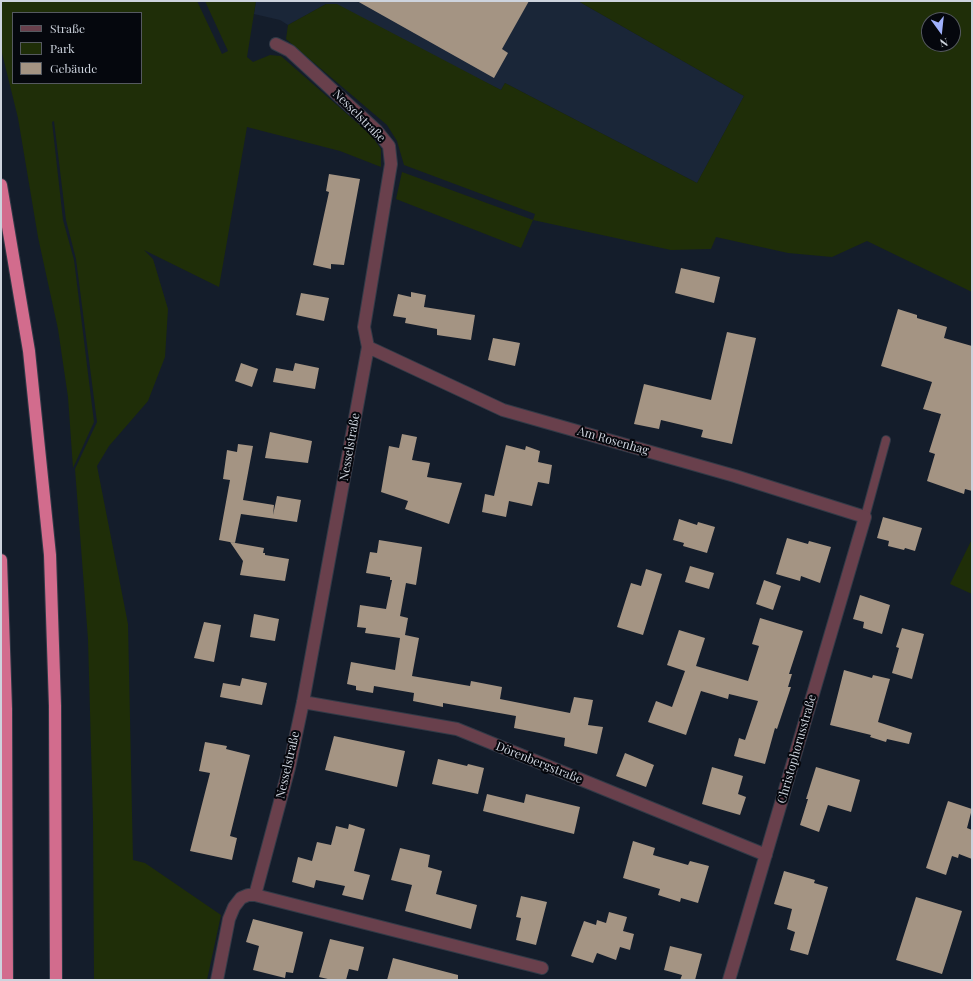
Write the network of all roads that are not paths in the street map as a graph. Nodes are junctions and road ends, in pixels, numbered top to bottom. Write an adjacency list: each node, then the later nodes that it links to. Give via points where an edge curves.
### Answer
1 (276, 44): 3 (street, Nesselstraße, via 290,51 377,131 389,146 391,164 364,327)
2 (1, 185): 12 (highway, via 30,359 50,555 55,706)
3 (368, 347): 5 (street, Am Rosenhag, via 503,410 735,476); 7 (street, Nesselstraße)
4 (886, 440): 5 (lane)
5 (865, 518): 8 (street, Christophorusstraße)
6 (1, 560): 11 (highway, via 6,658)
7 (303, 702): 8 (street, Dörenbergstraße, via 457,729); 9 (street, Nesselstraße, via 289,768)
8 (766, 855): 14 (street, Christophorusstraße)
9 (255, 895): 10 (street); 13 (street, via 241,898 234,907 229,919)
10 (542, 968)
11 (7, 980)
12 (56, 980)
13 (217, 980)
14 (729, 980)

